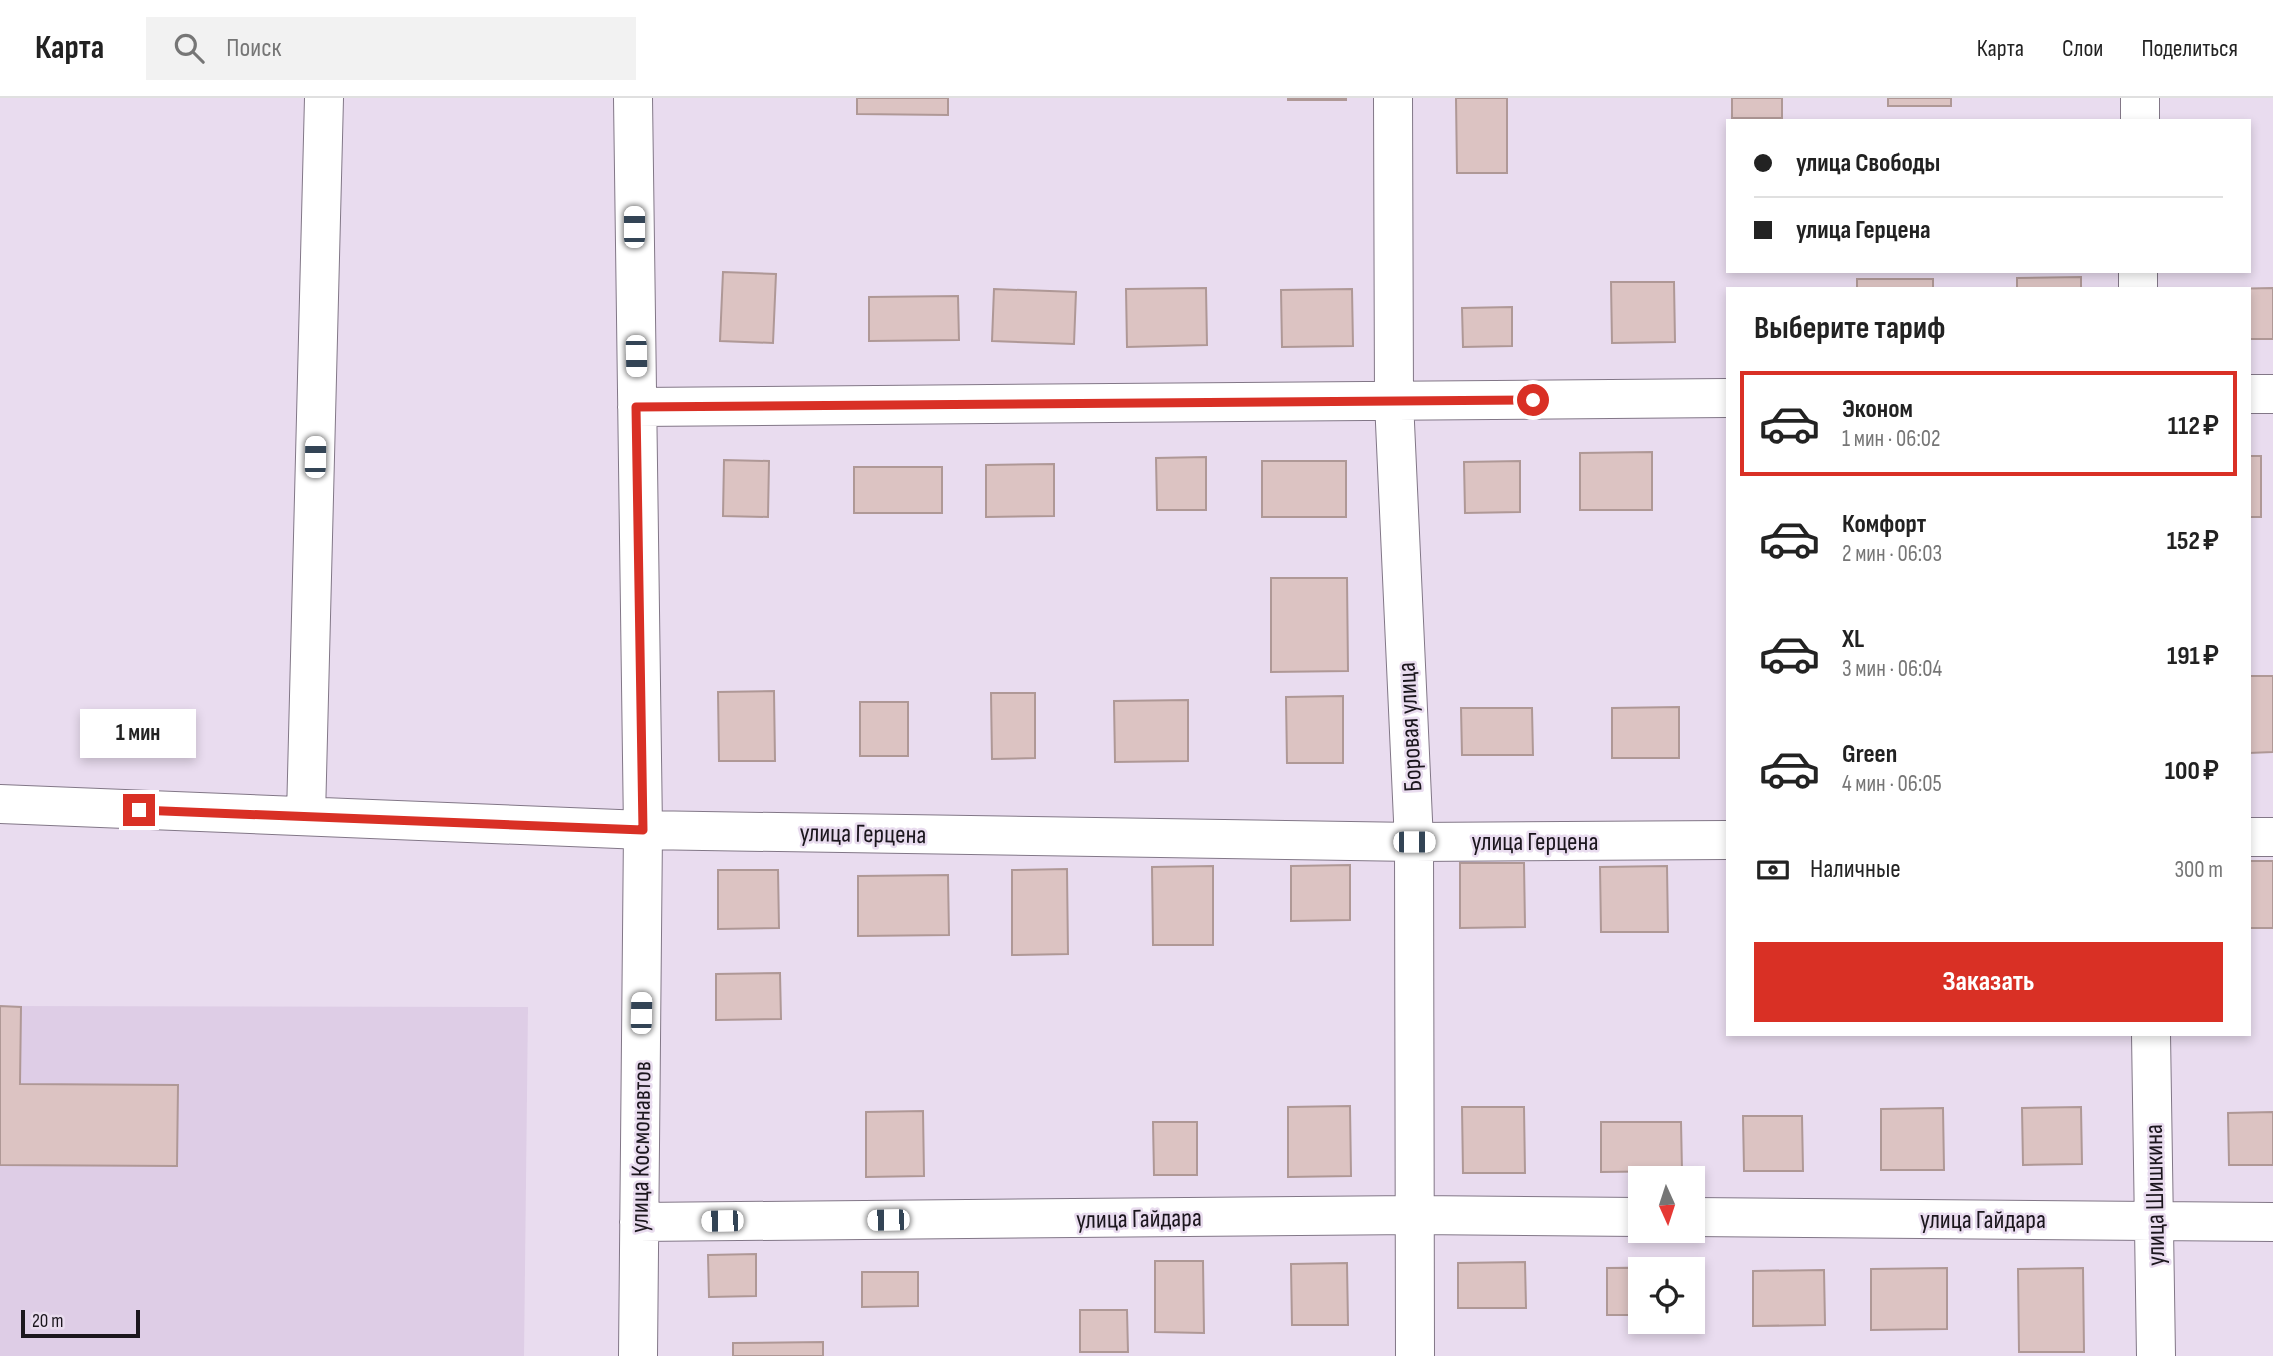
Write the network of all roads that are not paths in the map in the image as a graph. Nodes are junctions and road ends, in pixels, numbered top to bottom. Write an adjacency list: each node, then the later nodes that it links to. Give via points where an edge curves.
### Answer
1 (324, 98): 12 (street)
2 (633, 98): 10 (street, улица Космонавтов)
3 (1393, 98): 9 (street, Боровая улица)
4 (2140, 98): 5 (street)
5 (2140, 119)
6 (2251, 394): 7 (street)
7 (2273, 394)
8 (1726, 398): 9 (street)
9 (1394, 401): 10 (street); 17 (street, Боровая улица)
10 (636, 407): 13 (street, улица Космонавтов)
11 (0, 804): 12 (street, улица Герцена)
12 (306, 816): 13 (street, улица Герцена)
13 (643, 830): 17 (street, улица Герцена); 23 (street, улица Космонавтов)
14 (2251, 837): 15 (street)
15 (2273, 837)
16 (1726, 840): 17 (street, улица Герцена)
17 (1414, 842): 19 (street, Боровая улица)
18 (2151, 1036): 22 (street, улица Шишкина)
19 (1415, 1215): 20 (street, улица Гайдара); 23 (street, улица Гайдара); 26 (street, Боровая улица)
20 (1628, 1217)
21 (1705, 1217): 22 (street, улица Гайдара)
22 (2154, 1220): 24 (street, улица Гайдара); 27 (street, улица Шишкина)
23 (639, 1222): 25 (street, улица Космонавтов)
24 (2273, 1222)
25 (638, 1356)
26 (1415, 1356)
27 (2156, 1356)

